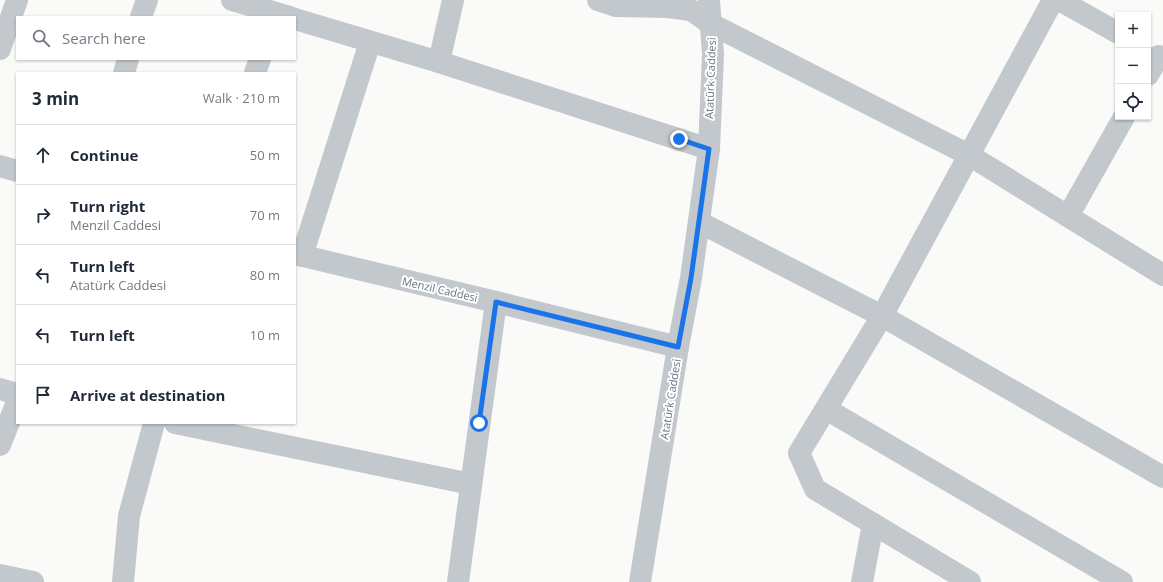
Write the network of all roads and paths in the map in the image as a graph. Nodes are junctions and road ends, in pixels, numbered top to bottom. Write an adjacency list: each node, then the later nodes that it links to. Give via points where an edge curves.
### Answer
1 (17, 0): 15 (street)
2 (147, 0): 10 (street)
3 (232, 0): 9 (street)
4 (453, 0): 19 (street)
5 (598, 0): 12 (street, via 616,6 691,10)
6 (709, 0): 12 (street, Atatürk Caddesi)
7 (1053, 0): 25 (street)
8 (1059, 0): 13 (street)
9 (283, 13)
10 (141, 16)
11 (296, 17): 14 (street)
12 (711, 24): 24 (street, Atatürk Caddesi, via 713,54); 25 (street)
13 (1115, 31)
14 (370, 42): 19 (street); 30 (street)
15 (0, 49)
16 (1157, 55): 20 (street)
17 (128, 60): 21 (street)
18 (260, 60): 22 (street)
19 (439, 62): 24 (street)
20 (1151, 68)
21 (124, 72)
22 (255, 72)
23 (1122, 120): 28 (street)
24 (709, 149): 29 (street, Atatürk Caddesi)
25 (969, 154): 28 (street); 33 (street)
26 (0, 166): 27 (street)
27 (16, 171)
28 (1068, 216): 31 (street)
29 (699, 222): 33 (street); 34 (street, Atatürk Caddesi)
30 (299, 255): 32 (street, Menzil Caddesi)
31 (1163, 275)
32 (496, 302): 34 (street, Menzil Caddesi); 43 (street)
33 (882, 316): 38 (street); 42 (street)
34 (678, 347): 49 (street, Atatürk Caddesi)
35 (0, 389): 36 (street)
36 (16, 394)
37 (16, 405): 41 (street)
38 (826, 409): 44 (street, via 799,453 815,489); 52 (street)
39 (154, 424): 47 (street, via 129,516)
40 (180, 424): 43 (street)
41 (0, 445)
42 (1160, 468)
43 (471, 484): 48 (street)
44 (873, 524): 50 (street); 51 (street)
45 (0, 574): 46 (street)
46 (33, 582)
47 (123, 582)
48 (458, 582)
49 (640, 582)
50 (862, 582)
51 (970, 582)
52 (1122, 582)

